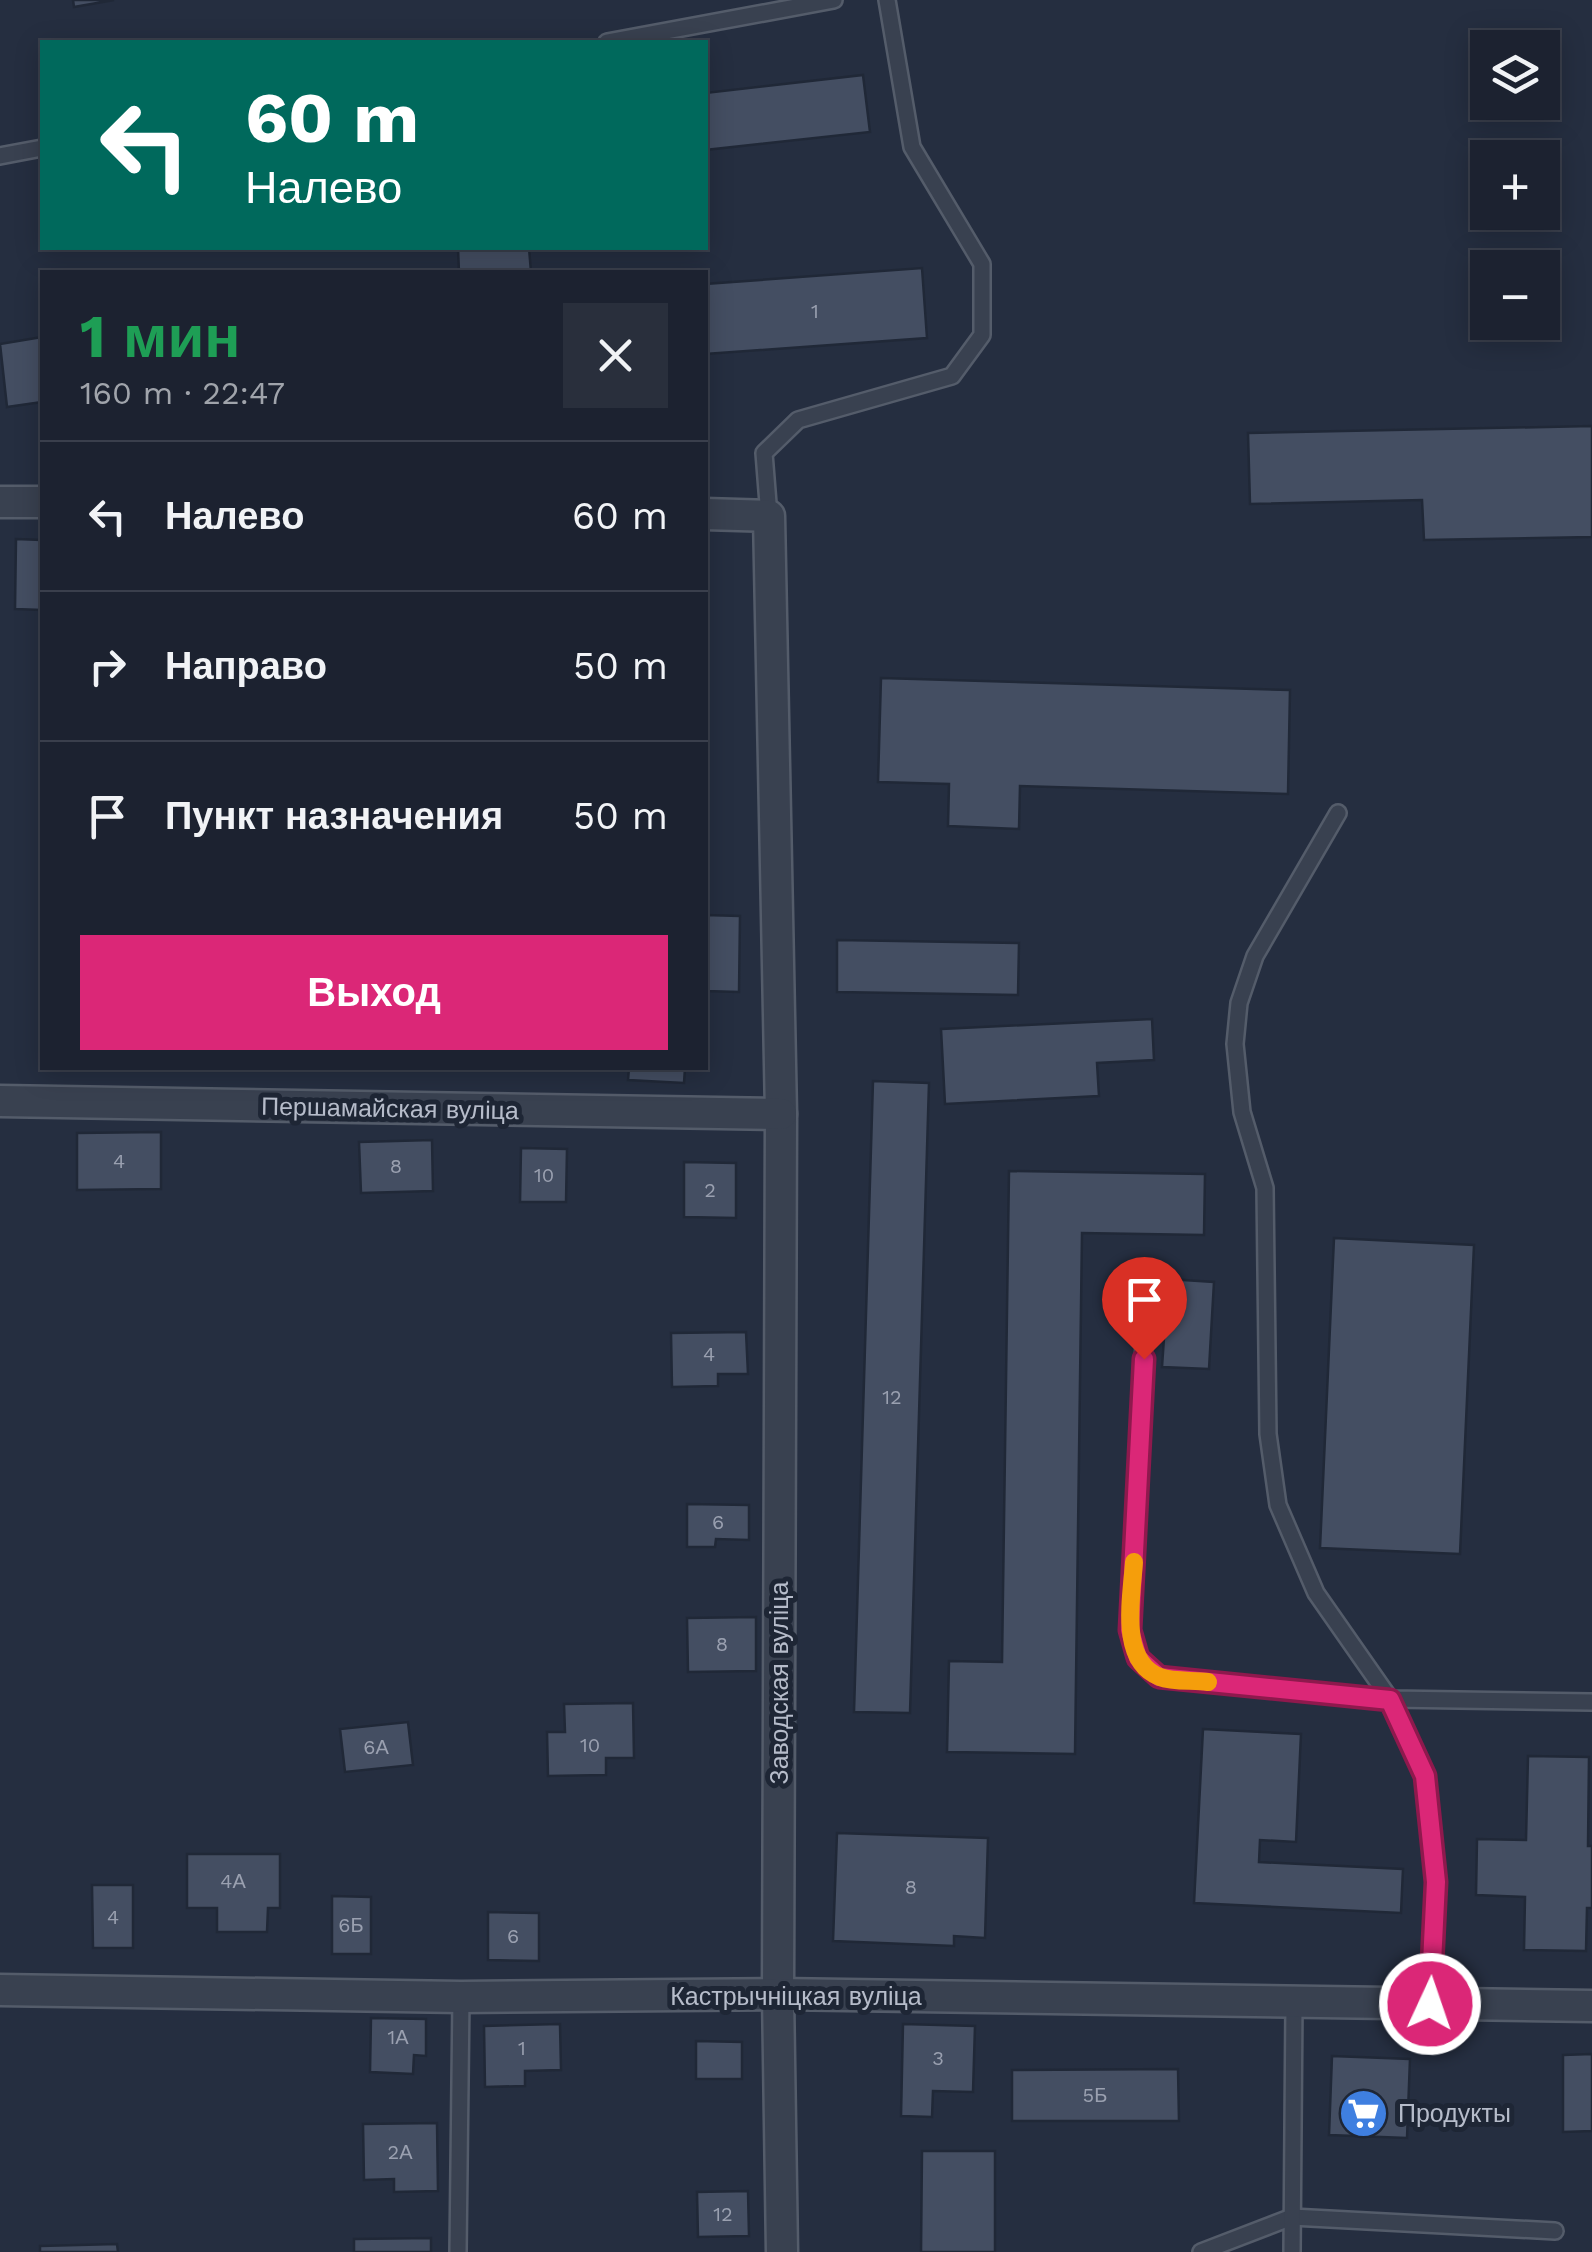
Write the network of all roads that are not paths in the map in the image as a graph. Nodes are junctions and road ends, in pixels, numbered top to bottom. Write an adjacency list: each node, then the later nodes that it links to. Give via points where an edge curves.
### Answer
1 (834, 0): 3 (lane)
2 (887, 0): 9 (lane, via 912,147 982,264 982,335 952,376 798,420 764,454)
3 (618, 40)
4 (40, 148): 5 (lane)
5 (0, 156)
6 (0, 502): 7 (street)
7 (40, 502)
8 (708, 514): 9 (street)
9 (769, 516): 12 (street, Заводская вуліца)
10 (1338, 813): 14 (lane, via 1256,956 1239,1003 1235,1044 1242,1112 1265,1188 1268,1434 1278,1505 1316,1593)
11 (0, 1101): 12 (street, Першамайская вуліца)
12 (781, 1114): 17 (street, Заводская вуліца)
13 (1145, 1321): 14 (lane, via 1130,1630 1138,1658 1159,1677)
14 (1390, 1700): 15 (lane); 20 (lane, via 1425,1776 1436,1882)
15 (1592, 1702)
16 (0, 1990): 18 (street, Кастрычніцкая вуліца)
17 (778, 1994): 18 (street, Кастрычніцкая вуліца); 19 (street, Кастрычніцкая вуліца); 25 (street, Заводская вуліца)
18 (461, 1997): 24 (lane)
19 (1294, 2003): 20 (street, Кастрычніцкая вуліца); 22 (lane)
20 (1430, 2004): 21 (street, Кастрычніцкая вуліца)
21 (1592, 2006)
22 (1292, 2216): 23 (lane); 26 (lane); 27 (lane)
23 (1554, 2231)
24 (458, 2252)
25 (782, 2252)
26 (1201, 2252)
27 (1292, 2252)

